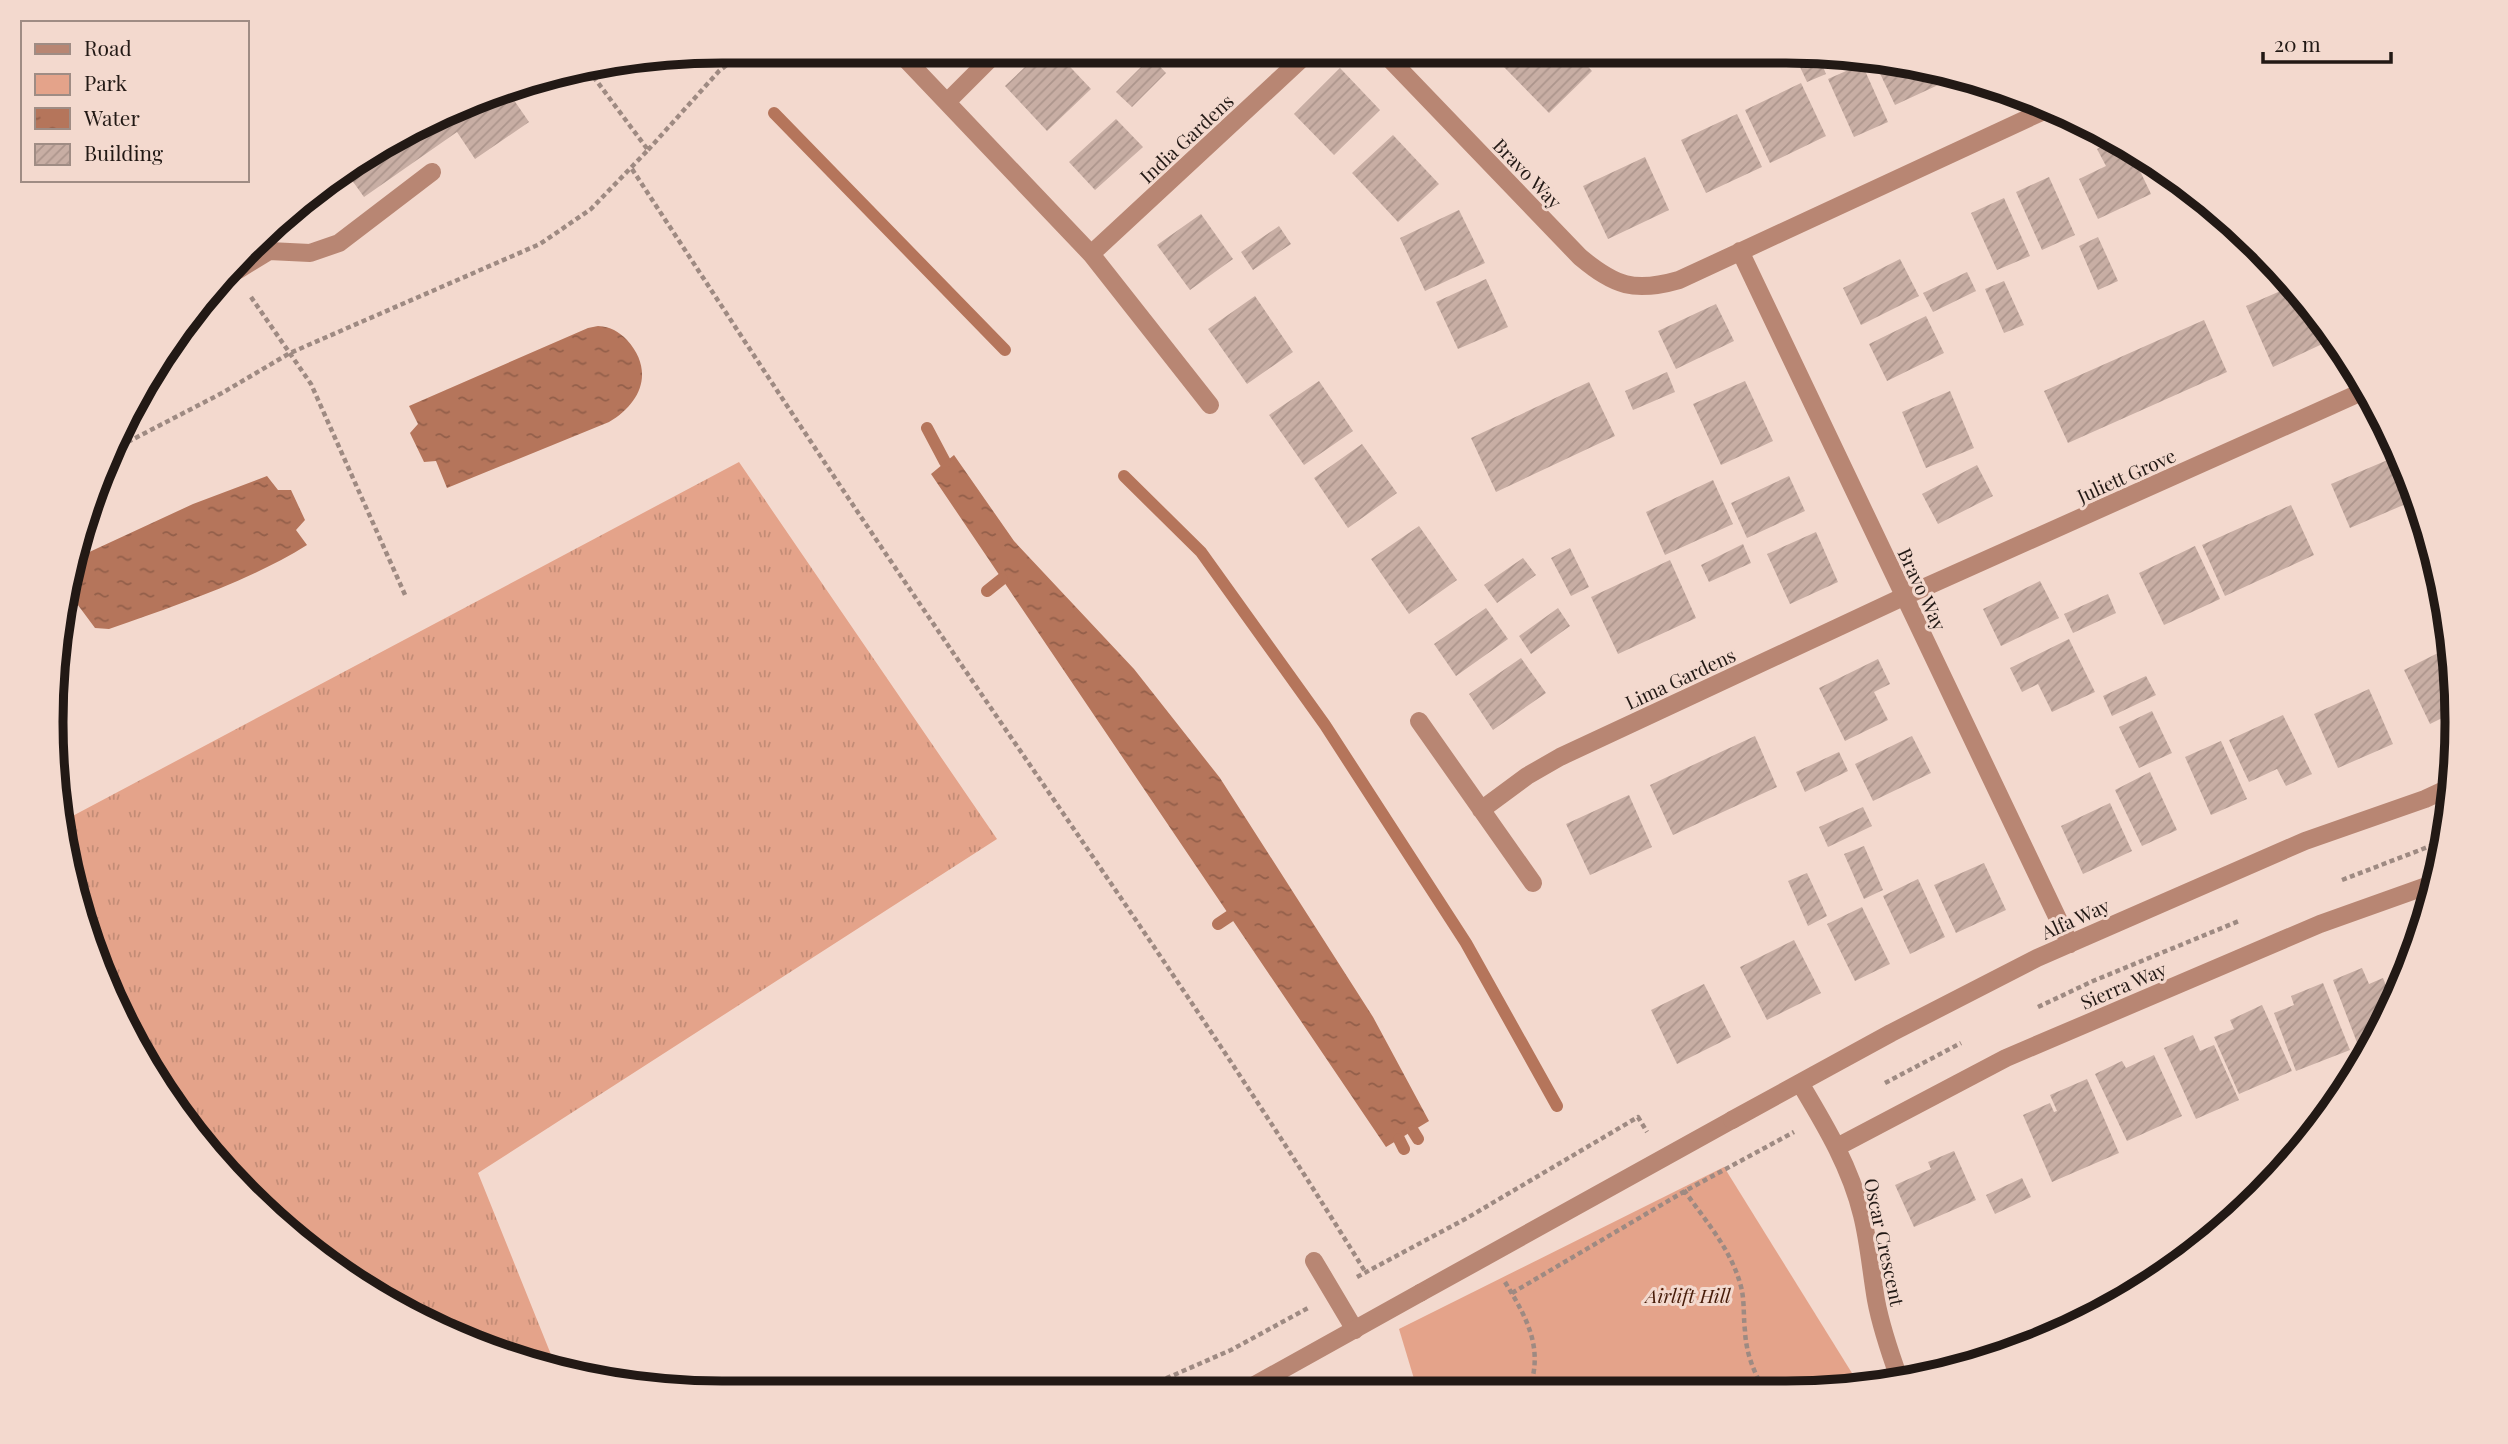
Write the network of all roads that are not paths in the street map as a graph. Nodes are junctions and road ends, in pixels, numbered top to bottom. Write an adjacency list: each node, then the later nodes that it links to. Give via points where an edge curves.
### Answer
1 (910, 63): 5 (street)
2 (986, 63): 5 (street)
3 (1296, 63): 10 (street, India Gardens)
4 (1393, 63): 9 (street, Bravo Way, via 1565,242 1610,280 1643,288 1662,285)
5 (948, 102): 10 (street)
6 (2039, 113): 9 (street, Bravo Way)
7 (432, 173): 8 (street, via 339,243 310,253)
8 (266, 247)
9 (1740, 251): 13 (street, Bravo Way)
10 (1091, 254): 12 (street)
11 (2357, 394): 13 (street, Juliett Grove)
12 (1210, 405)
13 (1903, 597): 16 (street, Lima Gardens, via 1560,757); 19 (street, Bravo Way)
14 (1419, 721): 16 (street)
15 (2441, 792): 19 (street, Alfa Way, via 2305,841)
16 (1481, 810): 17 (street)
17 (1533, 883)
18 (2424, 887): 21 (street, Sierra Way, via 2308,929 2006,1058)
19 (2070, 944): 20 (street, Alfa Way)
20 (1800, 1083): 21 (street, Oscar Crescent); 23 (street, Alfa Way)
21 (1837, 1147): 24 (street, Oscar Crescent, via 1862,1213 1877,1302)
22 (1314, 1261): 23 (street)
23 (1355, 1330): 25 (street, Alfa Way)
24 (1897, 1371)
25 (1262, 1381)

